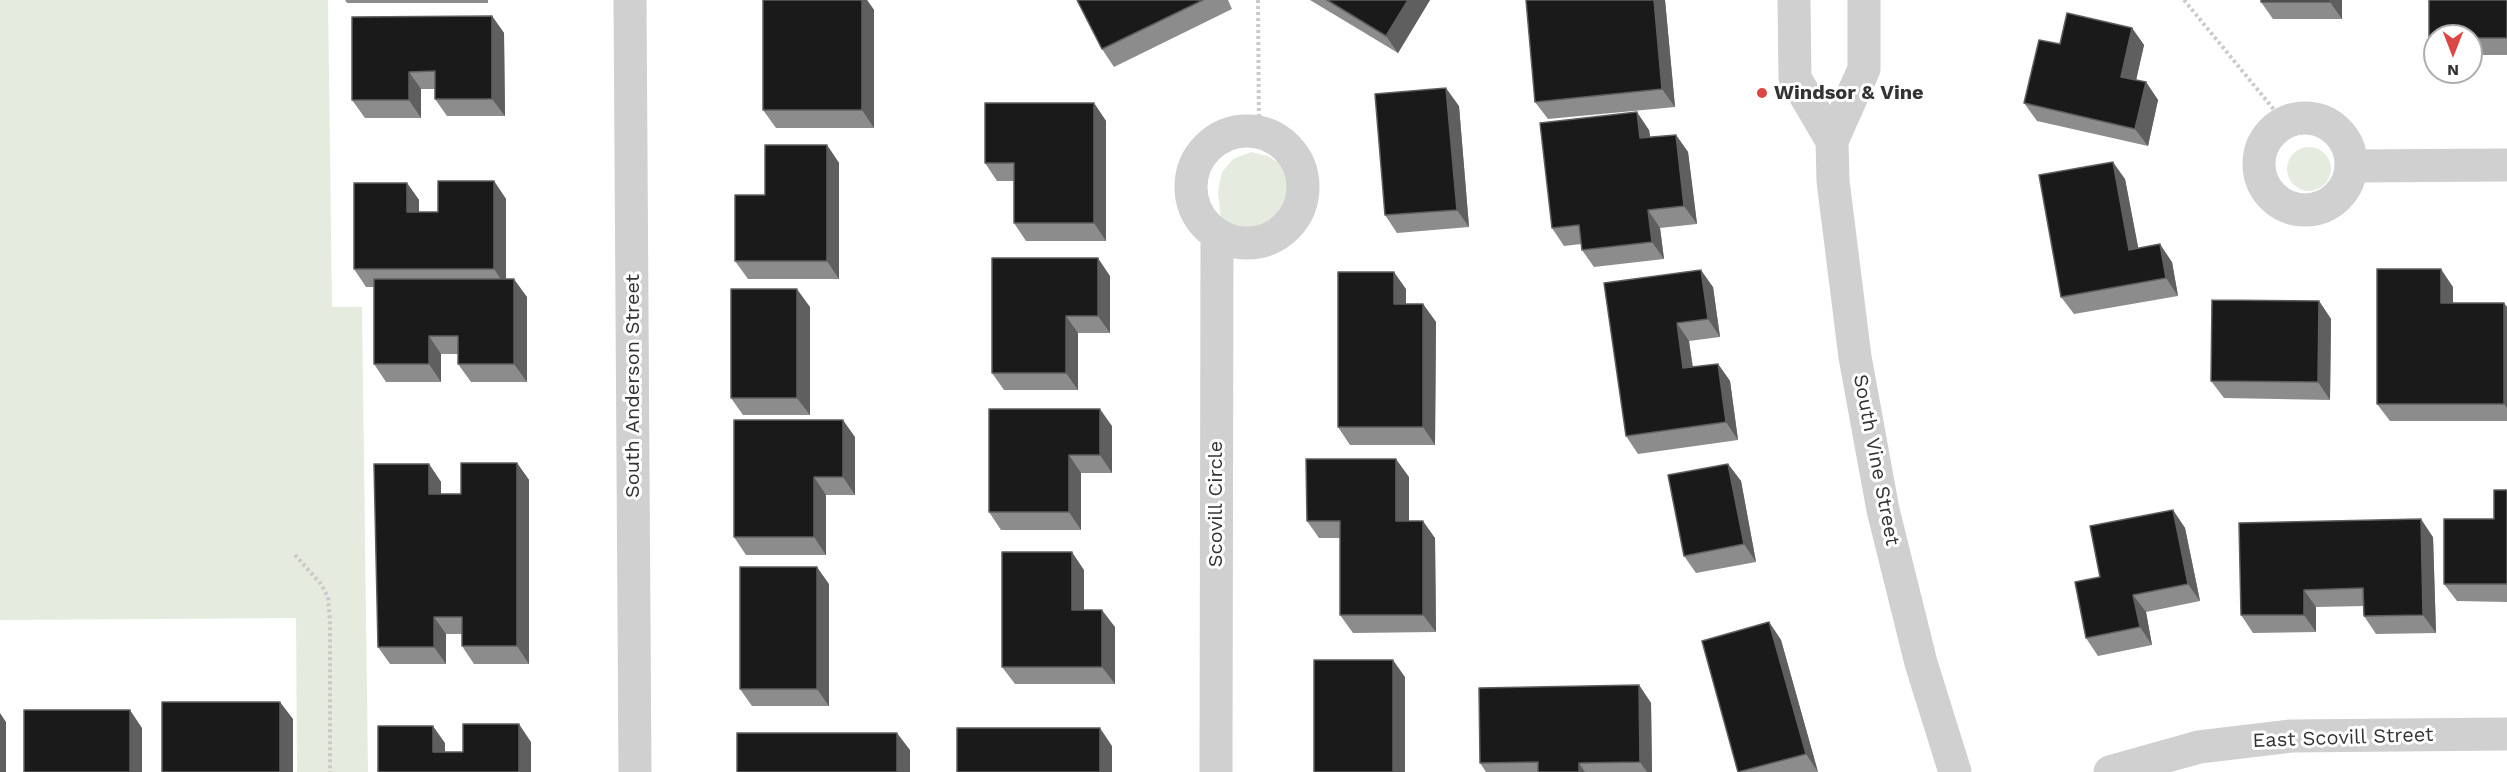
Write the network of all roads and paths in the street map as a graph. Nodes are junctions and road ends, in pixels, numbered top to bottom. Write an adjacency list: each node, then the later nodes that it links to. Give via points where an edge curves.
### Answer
1 (630, 0): 15 (street, South Anderson Street)
2 (1258, 0): 7 (path)
3 (1794, 0): 8 (street, South Vine Street, via 1795,78)
4 (1864, 0): 8 (street, South Vine Street, via 1864,69)
5 (2184, 0): 6 (path)
6 (2284, 123): 10 (street, via 2316,119 2331,126 2343,136); 10 (street, via 2264,143 2259,173 2264,187 2286,207 2301,211 2330,204 2349,181)
7 (1259, 131): 11 (street, via 1239,131 1220,137 1205,149 1194,166 1190,185 1193,204 1202,222); 11 (street, via 1276,138 1299,164 1303,200 1284,230 1269,239 1251,244)
8 (1832, 141): 17 (street, South Vine Street, via 1833,181 1855,357 1883,510 1921,663)
9 (2507, 165): 10 (street)
10 (2352, 166)
11 (1217, 235): 16 (street, Scovill Circle)
12 (295, 555): 14 (path, via 328,597)
13 (2507, 734): 18 (street, East Scovill Street, via 2291,736 2199,747)
14 (330, 772)
15 (635, 772)
16 (1216, 772)
17 (1955, 772)
18 (2110, 772)

